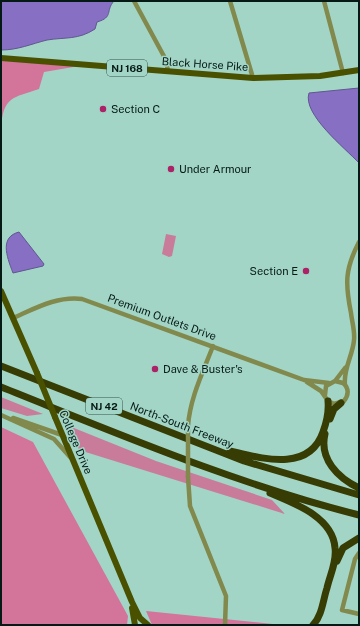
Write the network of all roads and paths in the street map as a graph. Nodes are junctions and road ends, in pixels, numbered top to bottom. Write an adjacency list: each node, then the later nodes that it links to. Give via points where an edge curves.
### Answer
1 (134, 1): 6 (street, via 166,60)
2 (230, 1): 8 (street)
3 (324, 1): 7 (street)
4 (1, 58): 6 (main road, Black Horse Pike / NJ 168)
5 (359, 70): 7 (main road, Black Horse Pike / NJ 168)
6 (168, 71): 8 (main road, Black Horse Pike / NJ 168)
7 (343, 72): 8 (main road, Black Horse Pike / NJ 168, via 299,77)
8 (253, 78)
9 (359, 242): 13 (street, via 350,261 346,278 354,334)
10 (1, 291): 11 (main road, College Drive)
11 (12, 318): 12 (street, Premium Outlets Drive, via 54,300 82,299); 23 (main road, College Drive, bridge)
12 (213, 346): 15 (street, Premium Outlets Drive); 36 (street, bridge, via 189,412 188,477 190,506 226,596)
13 (350, 358): 16 (street); 18 (street)
14 (1, 366): 24 (highway, North-South Freeway / NJ 42)
15 (304, 380): 17 (street, Premium Outlets Drive); 20 (street, Premium Outlets Drive, via 320,390)
16 (335, 381): 17 (street); 18 (street)
17 (329, 383): 20 (street, via 325,388)
18 (345, 385): 21 (street, via 348,395)
19 (1, 387): 26 (highway, NJ 42, via 156,450)
20 (326, 398): 21 (street, via 334,404); 24 (highway, via 328,415 322,436 312,450 302,456 274,460)
21 (341, 403): 27 (highway, via 331,414 326,428 324,453 339,475)
22 (1, 415): 23 (street); 25 (street, via 54,439)
23 (62, 435): 25 (main road, College Drive)
24 (208, 446): 28 (highway, North-South Freeway / NJ 42, via 244,461)
25 (74, 463): 32 (main road, College Drive)
26 (239, 479): 29 (highway, NJ 42); 37 (highway, via 303,508 320,520 332,536 336,549 334,561 319,616)
27 (359, 488)
28 (359, 495)
29 (359, 516)
30 (359, 538): 38 (highway, via 350,542 340,554)
31 (359, 553): 33 (street, via 342,610)
32 (132, 602): 34 (main road, College Drive); 35 (main road, College Drive, via 140,618)
33 (359, 614)
34 (135, 625)
35 (148, 625)
36 (225, 625)
37 (313, 625)
38 (321, 625)

